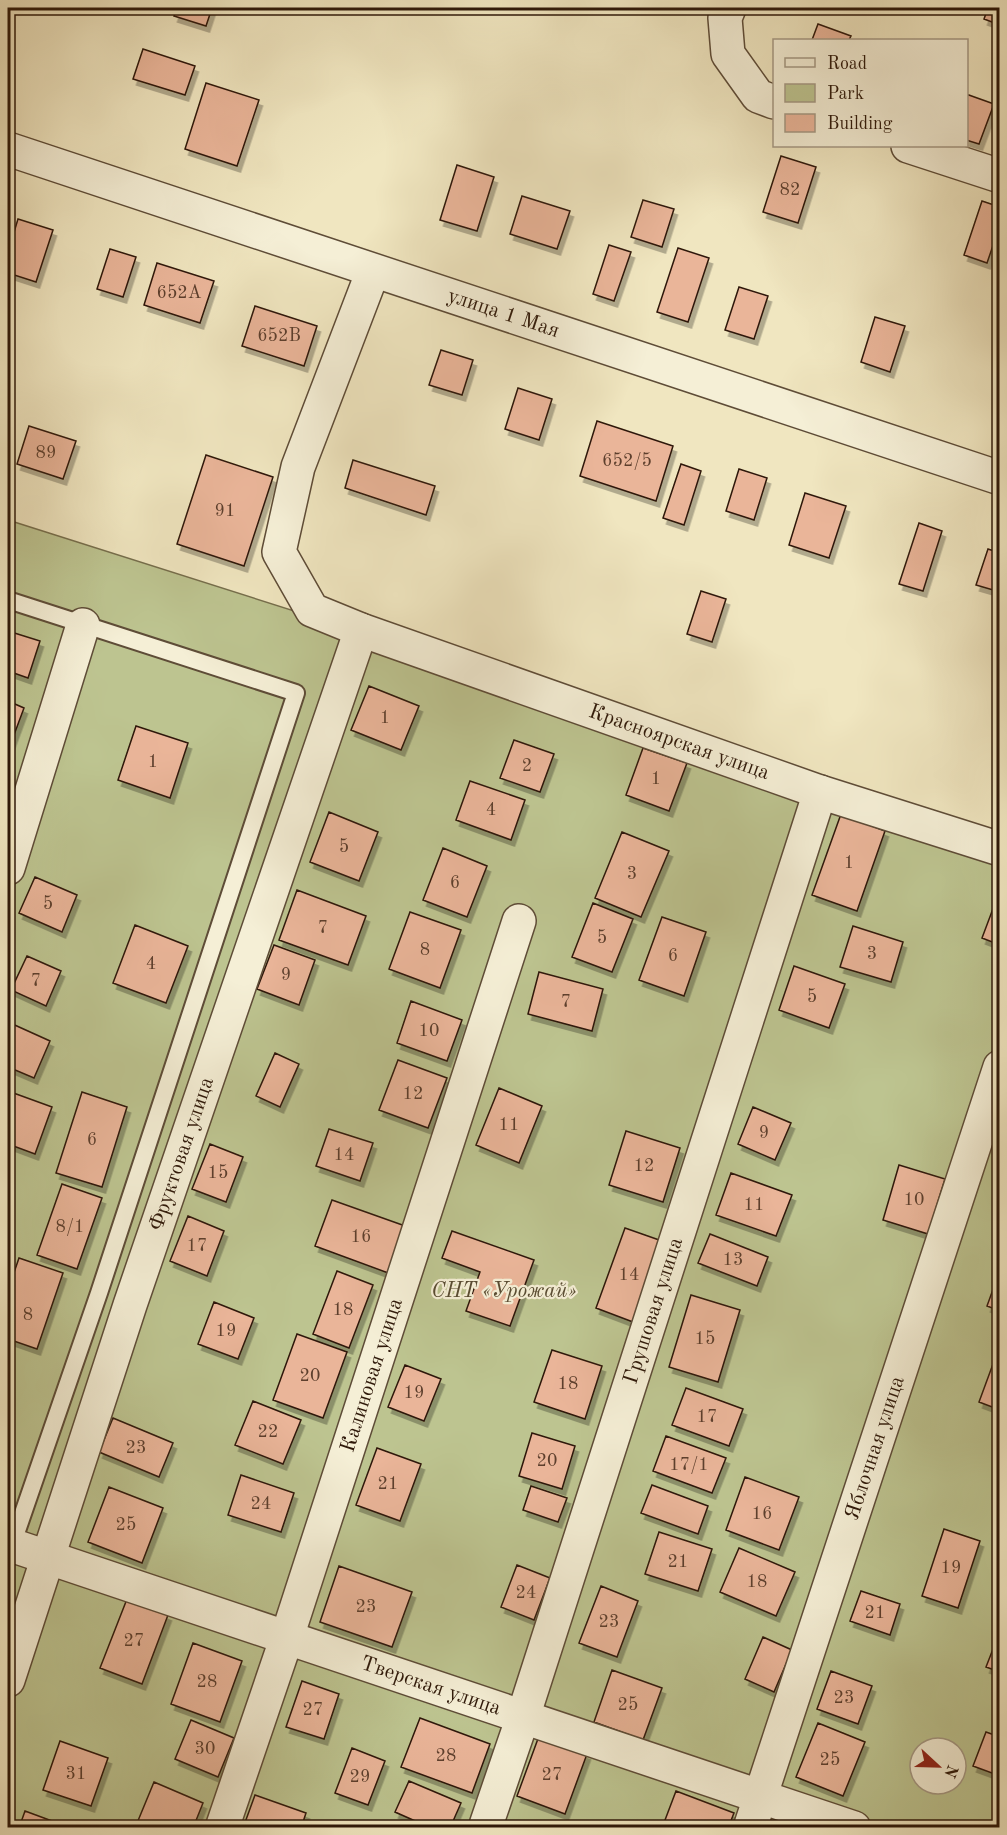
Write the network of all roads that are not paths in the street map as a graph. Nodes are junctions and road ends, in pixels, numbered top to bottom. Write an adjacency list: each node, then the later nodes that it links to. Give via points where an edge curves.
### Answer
1 (727, 13): 2 (street, via 728,54 758,96)
2 (773, 102)
3 (911, 147): 5 (street)
4 (8, 149): 6 (street, улица 1 Мая)
5 (999, 176)
6 (373, 271): 7 (street, улица 1 Мая); 10 (street, Красноярская улица, via 298,467 279,552 312,610)
7 (999, 478)
8 (8, 600): 9 (lane)
9 (83, 625): 13 (street); 16 (lane, via 296,693 99,1293)
10 (361, 630): 11 (street, Красноярская улица); 17 (street, Фруктовая улица)
11 (820, 792): 12 (street, Красноярская улица); 20 (street, Грушовая улица)
12 (999, 849)
13 (8, 868)
14 (519, 921): 18 (street, Калиновая улица)
15 (999, 1067): 21 (street, Яблочная улица)
16 (9, 1549): 17 (street, Тверская улица)
17 (48, 1557): 18 (street, Тверская улица); 19 (street, Фруктовая улица)
18 (287, 1637): 20 (street, Тверская улица); 22 (street, Калиновая улица)
19 (8, 1680)
20 (523, 1717): 21 (street, Тверская улица); 23 (street, Грушовая улица)
21 (761, 1796): 24 (street, Яблочная улица); 25 (street, Тверская улица)
22 (222, 1827)
23 (485, 1827)
24 (750, 1827)
25 (854, 1827)

